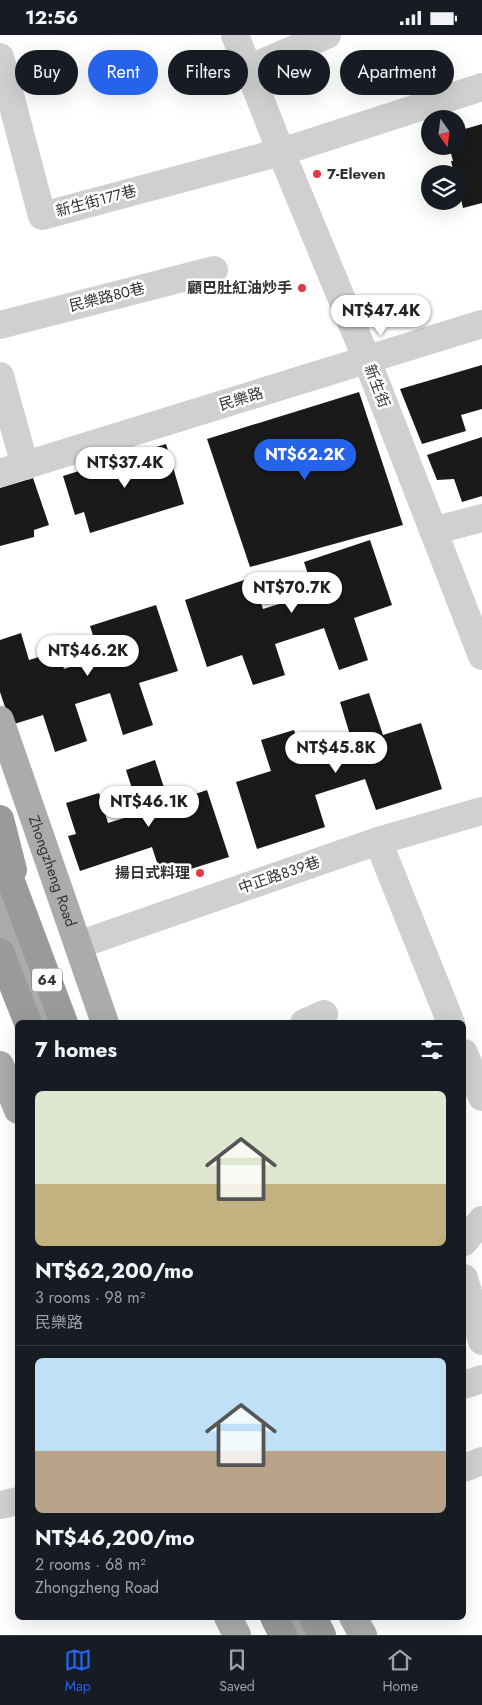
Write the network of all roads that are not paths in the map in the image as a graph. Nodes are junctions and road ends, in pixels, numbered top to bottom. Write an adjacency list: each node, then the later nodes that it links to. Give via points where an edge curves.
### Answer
1 (235, 35): 3 (street, 新生街)
2 (327, 35): 5 (street)
3 (241, 50)
4 (0, 57): 7 (street, 新生街177巷, via 42,216)
5 (248, 69): 7 (street, 新生街)
6 (482, 87): 7 (street)
7 (281, 152): 11 (street, 新生街)
8 (214, 270): 10 (street, 民樂路80巷)
9 (482, 324): 11 (street, 民樂路)
10 (0, 325)
11 (367, 360): 13 (street, 民樂路); 15 (street, 新生街)
12 (0, 377): 13 (street)
13 (12, 469)
14 (482, 518): 15 (street)
15 (433, 531): 16 (street, 新生街)
16 (482, 656)
17 (0, 719): 24 (main road, Zhongzheng Road)
18 (482, 811): 20 (street, 中正路839巷)
19 (0, 819): 23 (highway)
20 (378, 841): 24 (street, 中正路839巷); 30 (street)
21 (0, 852): 23 (highway, 64)
22 (0, 900): 27 (main road)
23 (31, 937): 28 (highway, 64)
24 (78, 945): 29 (main road, Zhongzheng Road)
25 (0, 952): 26 (highway, 64)
26 (27, 1020)
27 (44, 1020)
28 (63, 1020)
29 (104, 1020)
30 (451, 1020)
31 (466, 1058): 33 (street)
32 (0, 1065): 34 (main road)
33 (482, 1097)
34 (15, 1102)
35 (482, 1220): 36 (street)
36 (466, 1240)
37 (466, 1285): 38 (street)
38 (482, 1341)
39 (482, 1379): 40 (street)
40 (466, 1384)
41 (482, 1461): 42 (street)
42 (466, 1468)
43 (15, 1502): 44 (street)
44 (0, 1505)
45 (230, 1620): 50 (main road)
46 (276, 1620): 51 (highway)
47 (296, 1620): 52 (main road)
48 (314, 1620): 53 (highway)
49 (355, 1620): 54 (main road)
50 (237, 1635)
51 (283, 1635)
52 (303, 1635)
53 (322, 1635)
54 (363, 1635)

